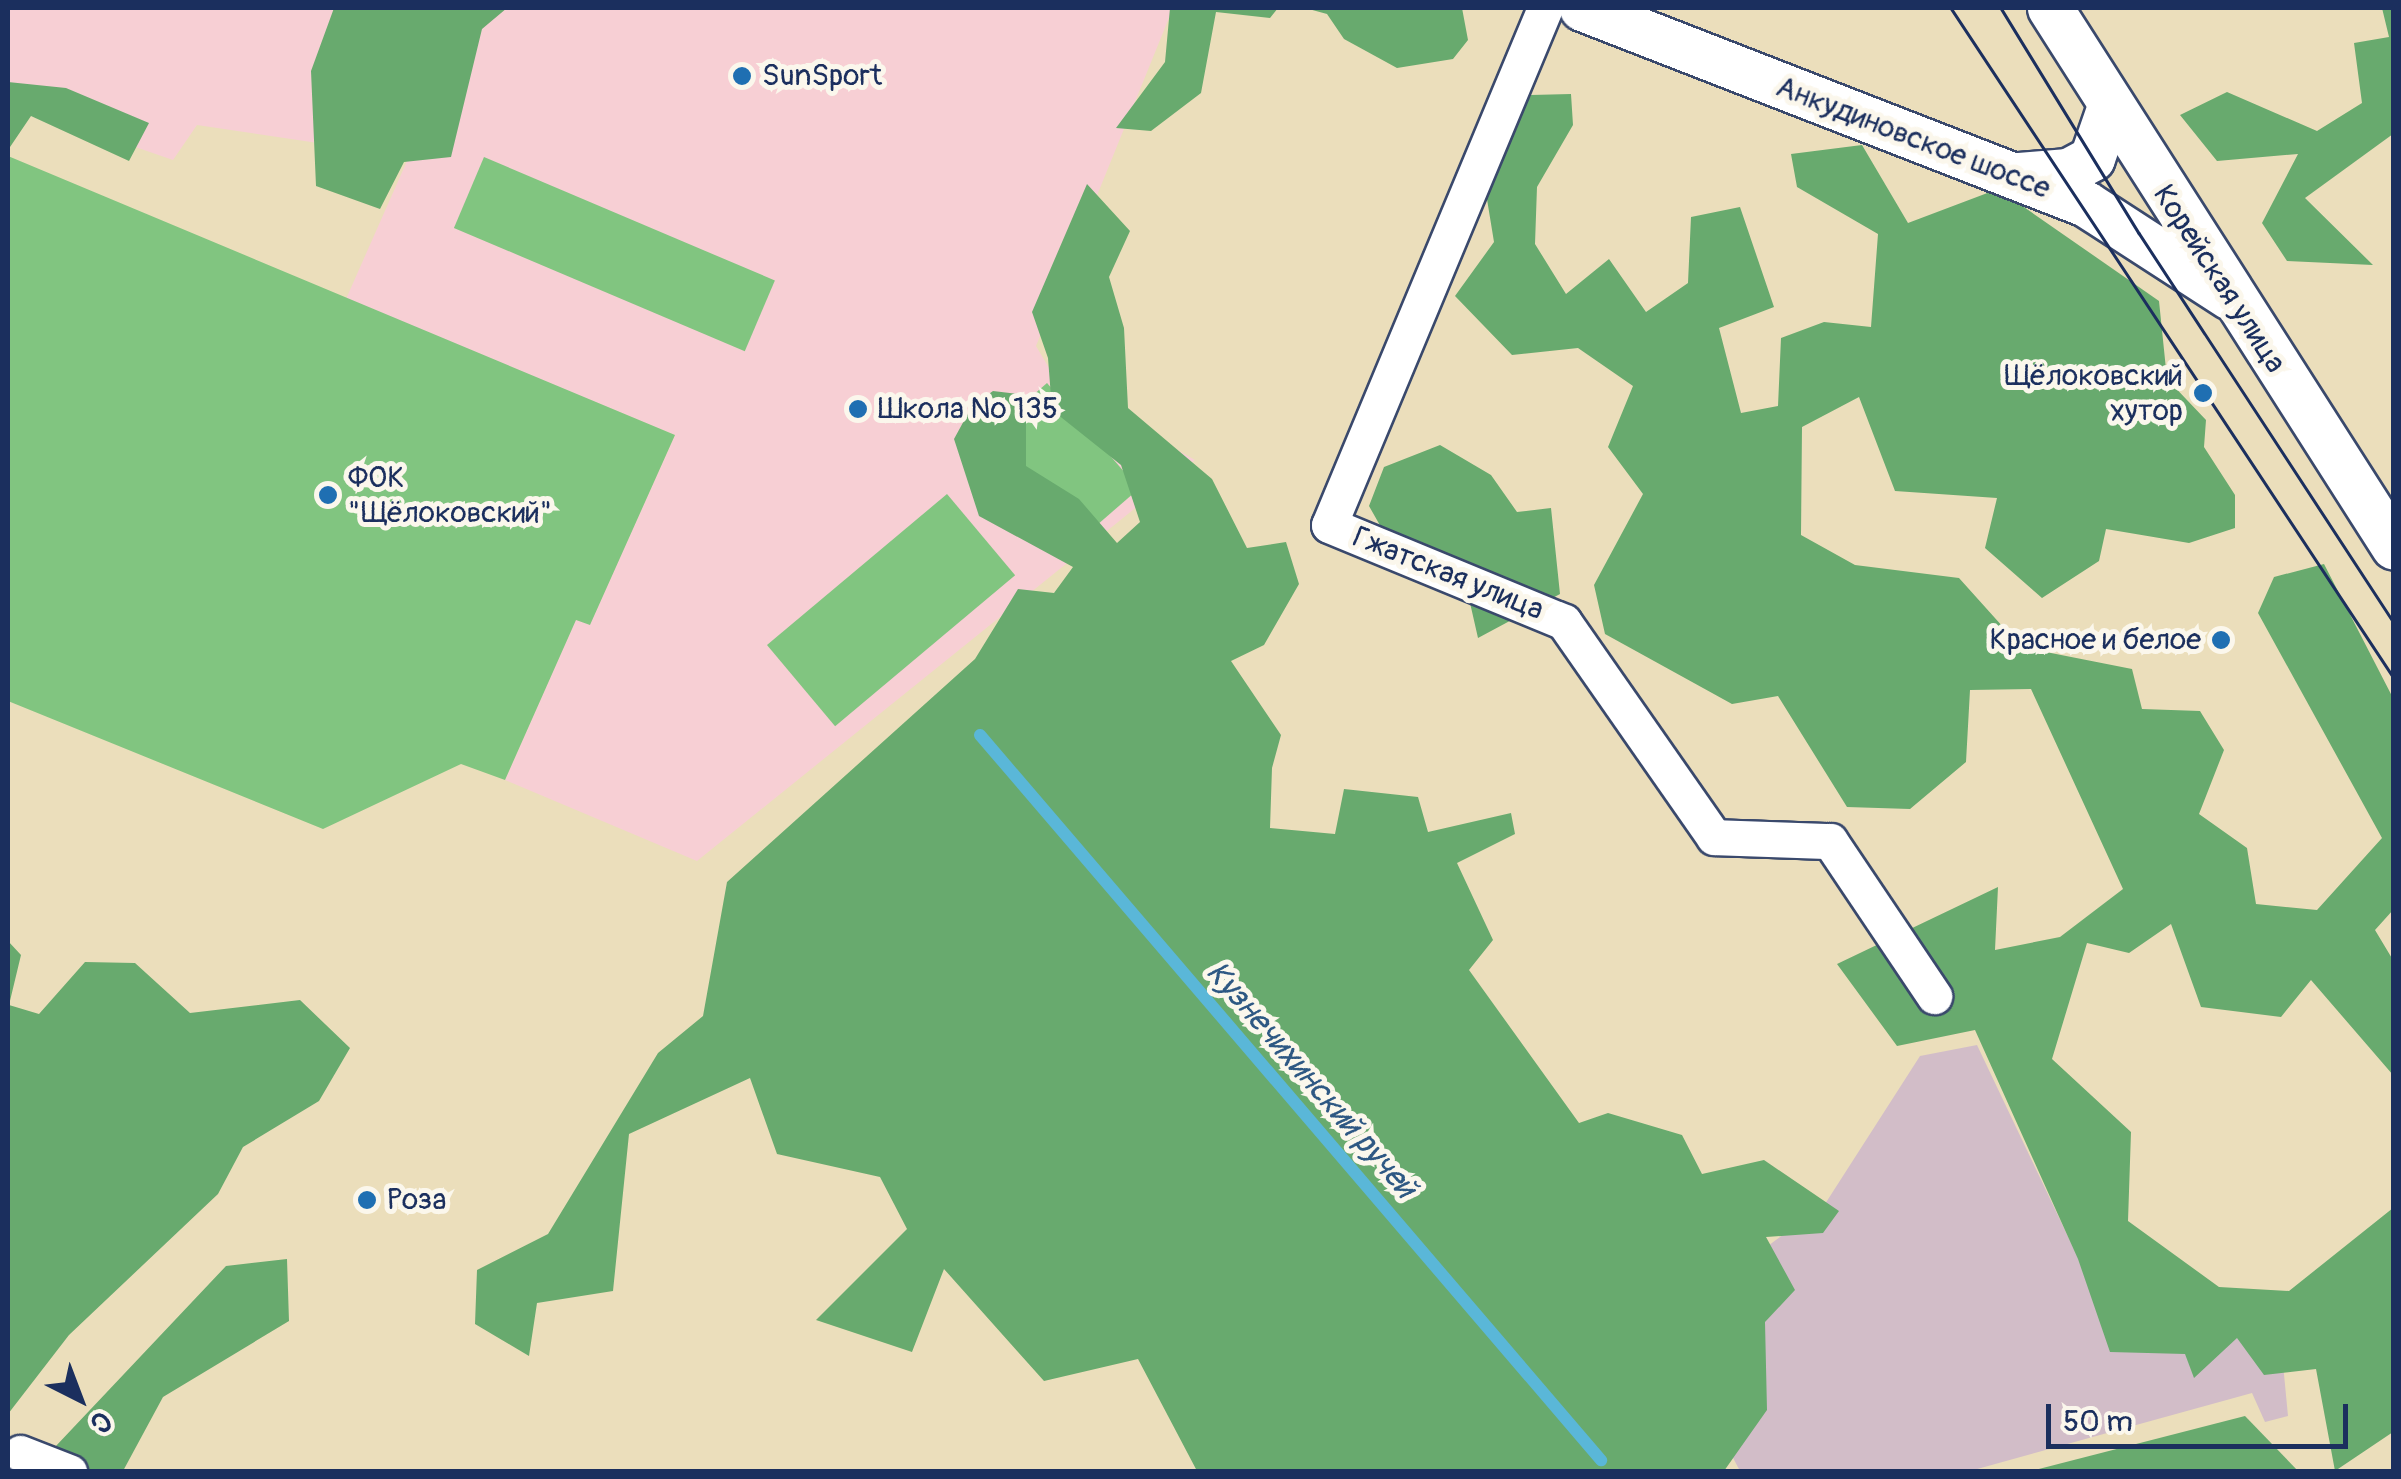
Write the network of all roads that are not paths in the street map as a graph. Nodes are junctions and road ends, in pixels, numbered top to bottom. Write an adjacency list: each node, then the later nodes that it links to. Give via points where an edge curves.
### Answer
1 (1545, 8): 8 (street, Гжатская улица, via 1329,525 1564,622 1714,836 1830,842)
2 (1582, 8): 5 (street, Анкудиновское шоссе)
3 (2050, 8): 4 (street, Корейская улица)
4 (2110, 106): 5 (street, via 2092,158 2068,171); 6 (street, Корейская улица)
5 (2012, 176): 6 (street, Анкудиновское шоссе, via 2138,233)
6 (2230, 297): 7 (street, Корейская улица)
7 (2394, 547)
8 (1934, 996)
9 (20, 1452): 10 (street)
10 (69, 1472)

